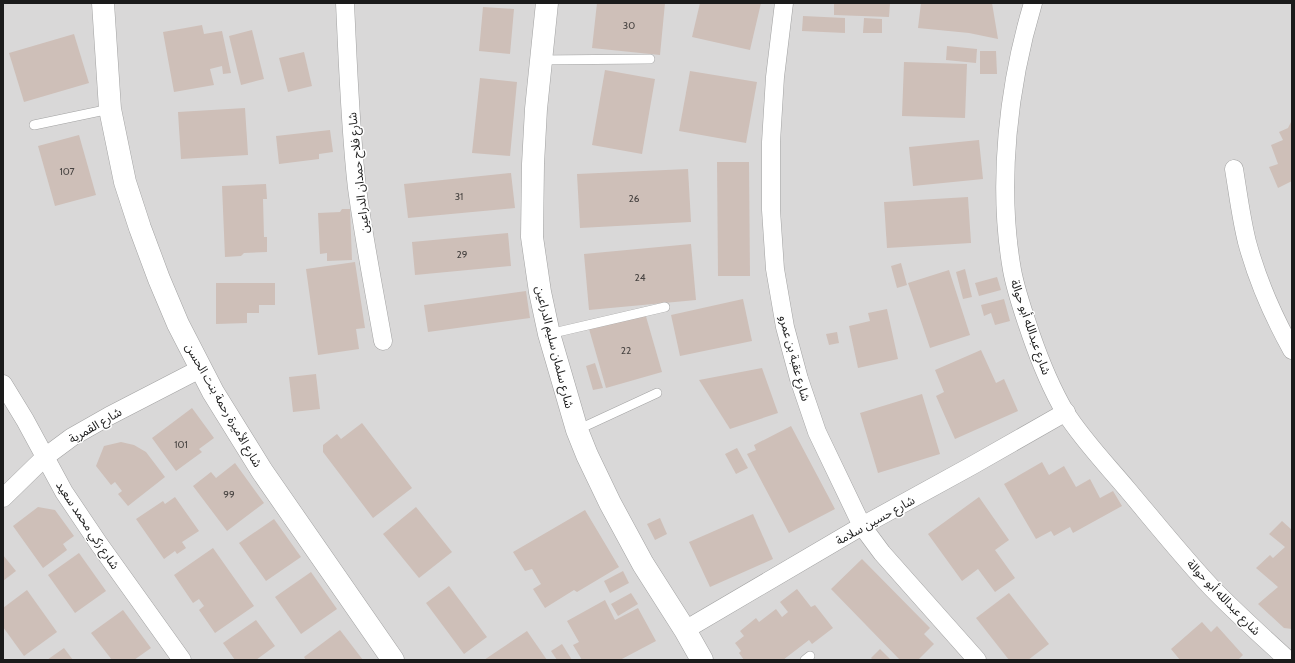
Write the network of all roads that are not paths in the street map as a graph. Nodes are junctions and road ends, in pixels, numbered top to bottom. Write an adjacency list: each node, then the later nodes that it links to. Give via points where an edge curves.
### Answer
1 (103, 3): 8 (street, شارع الأميرة رحمة بنت الحسن)
2 (346, 3): 13 (street, شارع فلاح حمدان الدراعين, via 350,103 357,186)
3 (547, 3): 6 (street, شارع سلمان سليم الدراعين)
4 (784, 3): 22 (street, شارع عقبة بن عمرو, via 775,77 771,142 771,210 775,269 785,327 799,379 817,432)
5 (1033, 3): 18 (street, شارع عبدالله أبو حوالة, via 1024,31 1014,82 1006,185 1008,231 1012,270 1020,303 1049,380)
6 (540, 60): 7 (lane); 12 (street, شارع سلمان سليم الدراعين, via 532,236)
7 (650, 60)
8 (110, 109): 9 (lane); 15 (street, شارع الأميرة رحمة بنت الحسن, via 126,182 140,228 172,311)
9 (34, 125)
10 (1234, 169): 14 (street, via 1240,208 1261,284)
11 (665, 307): 12 (lane)
12 (549, 334): 19 (street, شارع سلمان سليم الدراعين)
13 (383, 341)
14 (1292, 350)
15 (200, 369): 20 (street, شارع القمرية, via 78,434); 25 (street, شارع الأميرة رحمة بنت الحسن, via 262,471)
16 (3, 384): 20 (street, شارع زكي محمد سعيد)
17 (657, 393): 19 (lane)
18 (1066, 412): 22 (street, شارع حسين سلامة); 28 (street, شارع عبدالله أبو حوالة, via 1092,448 1211,587)
19 (577, 430): 23 (street, شارع سلمان سليم الدراعين, via 610,503 643,564)
20 (45, 457): 21 (street, شارع القمرية); 24 (street, شارع زكي محمد سعيد, via 64,492 99,544)
21 (3, 498)
22 (862, 526): 23 (street, شارع حسين سلامة); 27 (street, شارع عقبة بن عمرو, via 882,553)
23 (685, 630): 26 (street, شارع سلمان سليم الدراعين)
24 (182, 660)
25 (393, 660)
26 (702, 660)
27 (977, 660)
28 (1288, 660)

